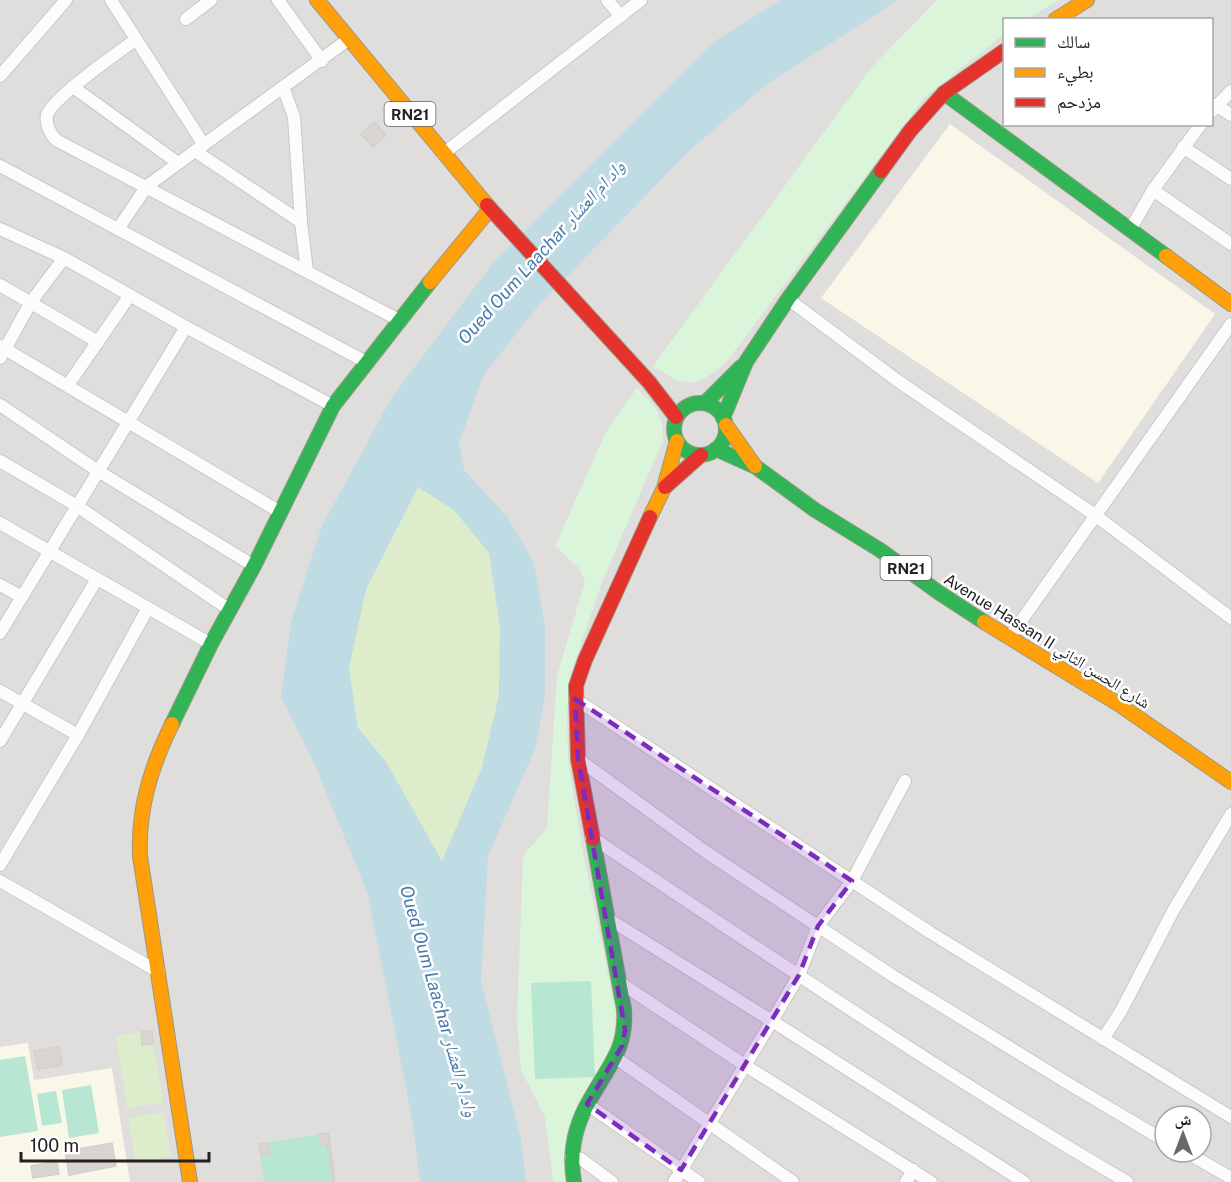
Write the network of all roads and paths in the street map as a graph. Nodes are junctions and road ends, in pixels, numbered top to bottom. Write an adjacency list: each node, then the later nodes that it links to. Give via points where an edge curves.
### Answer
1 (66, 0): 16 (street)
2 (111, 0): 13 (street)
3 (212, 0): 11 (street)
4 (278, 0): 15 (street)
5 (317, 0): 12 (main road, Avenue Hassan II شارع الحسن الثاني / RN21)
6 (607, 0): 9 (street)
7 (641, 0): 9 (street)
8 (1087, 0): 10 (main road)
9 (621, 16): 26 (street)
10 (1058, 18)
11 (186, 19)
12 (349, 39): 15 (street); 26 (main road, Avenue Hassan II شارع الحسن الثاني / RN21)
13 (135, 40): 17 (street); 25 (street)
14 (1003, 52): 20 (main road)
15 (322, 61): 18 (street)
16 (0, 76)
17 (73, 87): 27 (street); 30 (street, via 46,117 51,134)
18 (283, 87): 25 (street); 33 (street, via 294,117)
19 (1231, 91): 21 (street)
20 (944, 93): 36 (main road); 42 (main road, via 910,131)
21 (1214, 108): 22 (street)
22 (1231, 115)
23 (1199, 126): 24 (street)
24 (1183, 147): 29 (street); 31 (street)
25 (200, 148): 27 (street); 33 (street)
26 (442, 154): 32 (main road, Avenue Hassan II شارع الحسن الثاني / RN21)
27 (178, 163): 30 (street)
28 (0, 166): 35 (street)
29 (1231, 179)
30 (147, 186): 35 (street); 39 (street)
31 (1153, 190): 36 (street); 37 (street)
32 (490, 209): 45 (main road); 52 (main road, Avenue Hassan II شارع الحسن الثاني / RN21)
33 (301, 222): 39 (street)
34 (0, 229): 38 (street)
35 (118, 229): 50 (street)
36 (1130, 230): 44 (main road)
37 (1231, 244)
38 (64, 258): 41 (street); 43 (street)
39 (307, 272): 45 (street)
40 (0, 285): 43 (street)
41 (130, 295): 47 (street); 48 (street)
42 (788, 299): 51 (main road); 69 (street, via 898,381)
43 (31, 302): 48 (street); 49 (street)
44 (1231, 304)
45 (399, 320): 50 (main road)
46 (1231, 324): 69 (street)
47 (186, 327): 56 (street); 58 (street)
48 (98, 342): 53 (street)
49 (2, 351): 53 (street)
50 (366, 362): 56 (main road)
51 (746, 362): 54 (main road); 59 (main road)
52 (649, 382): 54 (main road, Avenue Hassan II شارع الحسن الثاني / RN21); 57 (main road, Avenue Hassan II شارع الحسن الثاني / RN21)
53 (68, 385): 58 (street)
54 (698, 403): 57 (main road); 59 (main road, Avenue Hassan II شارع الحسن الثاني / RN21, via 716,408)
55 (0, 405): 65 (street)
56 (333, 406): 68 (main road)
57 (676, 417): 60 (main road)
58 (129, 421): 65 (street); 68 (street)
59 (725, 422): 61 (main road, via 724,438); 64 (main road, Avenue Hassan II شارع الحسن الثاني / RN21)
60 (677, 441): 62 (main road, via 687,451); 66 (main road)
61 (716, 449): 62 (main road); 64 (main road, Avenue Hassan II شارع الحسن الثاني / RN21)
62 (701, 455): 66 (main road)
63 (0, 461): 67 (street)
64 (756, 467): 80 (main road, Avenue Hassan II شارع الحسن الثاني / RN21)
65 (98, 471): 67 (street); 72 (street)
66 (664, 488): 83 (main road, via 593,641)
67 (77, 506): 71 (street); 77 (street)
68 (280, 512): 72 (main road)
69 (1095, 515): 78 (street); 80 (street)
70 (0, 523): 71 (street)
71 (50, 551): 73 (street); 75 (street)
72 (254, 566): 77 (main road)
73 (97, 579): 76 (street); 84 (street)
74 (0, 585): 75 (street)
75 (22, 597): 79 (street)
76 (148, 608): 81 (street); 85 (street)
77 (230, 610): 81 (main road)
78 (1231, 618)
79 (0, 633)
80 (1009, 638): 89 (main road, Avenue Hassan II شارع الحسن الثاني / RN21, via 1120,705)
81 (211, 644): 97 (main road, via 162,744 143,803 140,856)
82 (0, 691): 84 (street)
83 (575, 699): 87 (main road); 94 (street)
84 (24, 704): 85 (street); 86 (street)
85 (78, 735): 92 (street)
86 (0, 741)
87 (578, 759): 91 (main road); 96 (street, via 706,852)
88 (905, 781): 94 (street)
89 (1231, 782)
90 (1231, 814): 101 (street)
91 (591, 837): 95 (main road); 98 (street)
92 (0, 865)
93 (0, 881): 97 (street)
94 (852, 881): 96 (street); 101 (street)
95 (607, 918): 99 (main road); 100 (street)
96 (818, 926): 98 (street); 107 (street, via 893,976)
97 (159, 972): 113 (main road)
98 (799, 975): 100 (street); 122 (street)
99 (619, 982): 102 (main road, via 625,1030); 103 (street)
100 (772, 1021): 103 (street); 121 (street)
101 (1103, 1040): 105 (street)
102 (616, 1058): 104 (main road); 106 (street)
103 (746, 1065): 106 (street); 111 (street)
104 (588, 1104): 108 (main road); 110 (street)
105 (1231, 1117)
106 (709, 1123): 110 (street); 118 (street)
107 (1153, 1133)
108 (571, 1157): 114 (main road); 115 (street, via 581,1159)
109 (1207, 1164): 112 (street)
110 (681, 1170): 116 (street); 117 (street)
111 (913, 1170): 119 (street); 120 (street)
112 (1231, 1178)
113 (190, 1182)
114 (574, 1182)
115 (612, 1182)
116 (674, 1182)
117 (699, 1182)
118 (793, 1182)
119 (906, 1182)
120 (931, 1182)
121 (1024, 1182)
122 (1127, 1182)

